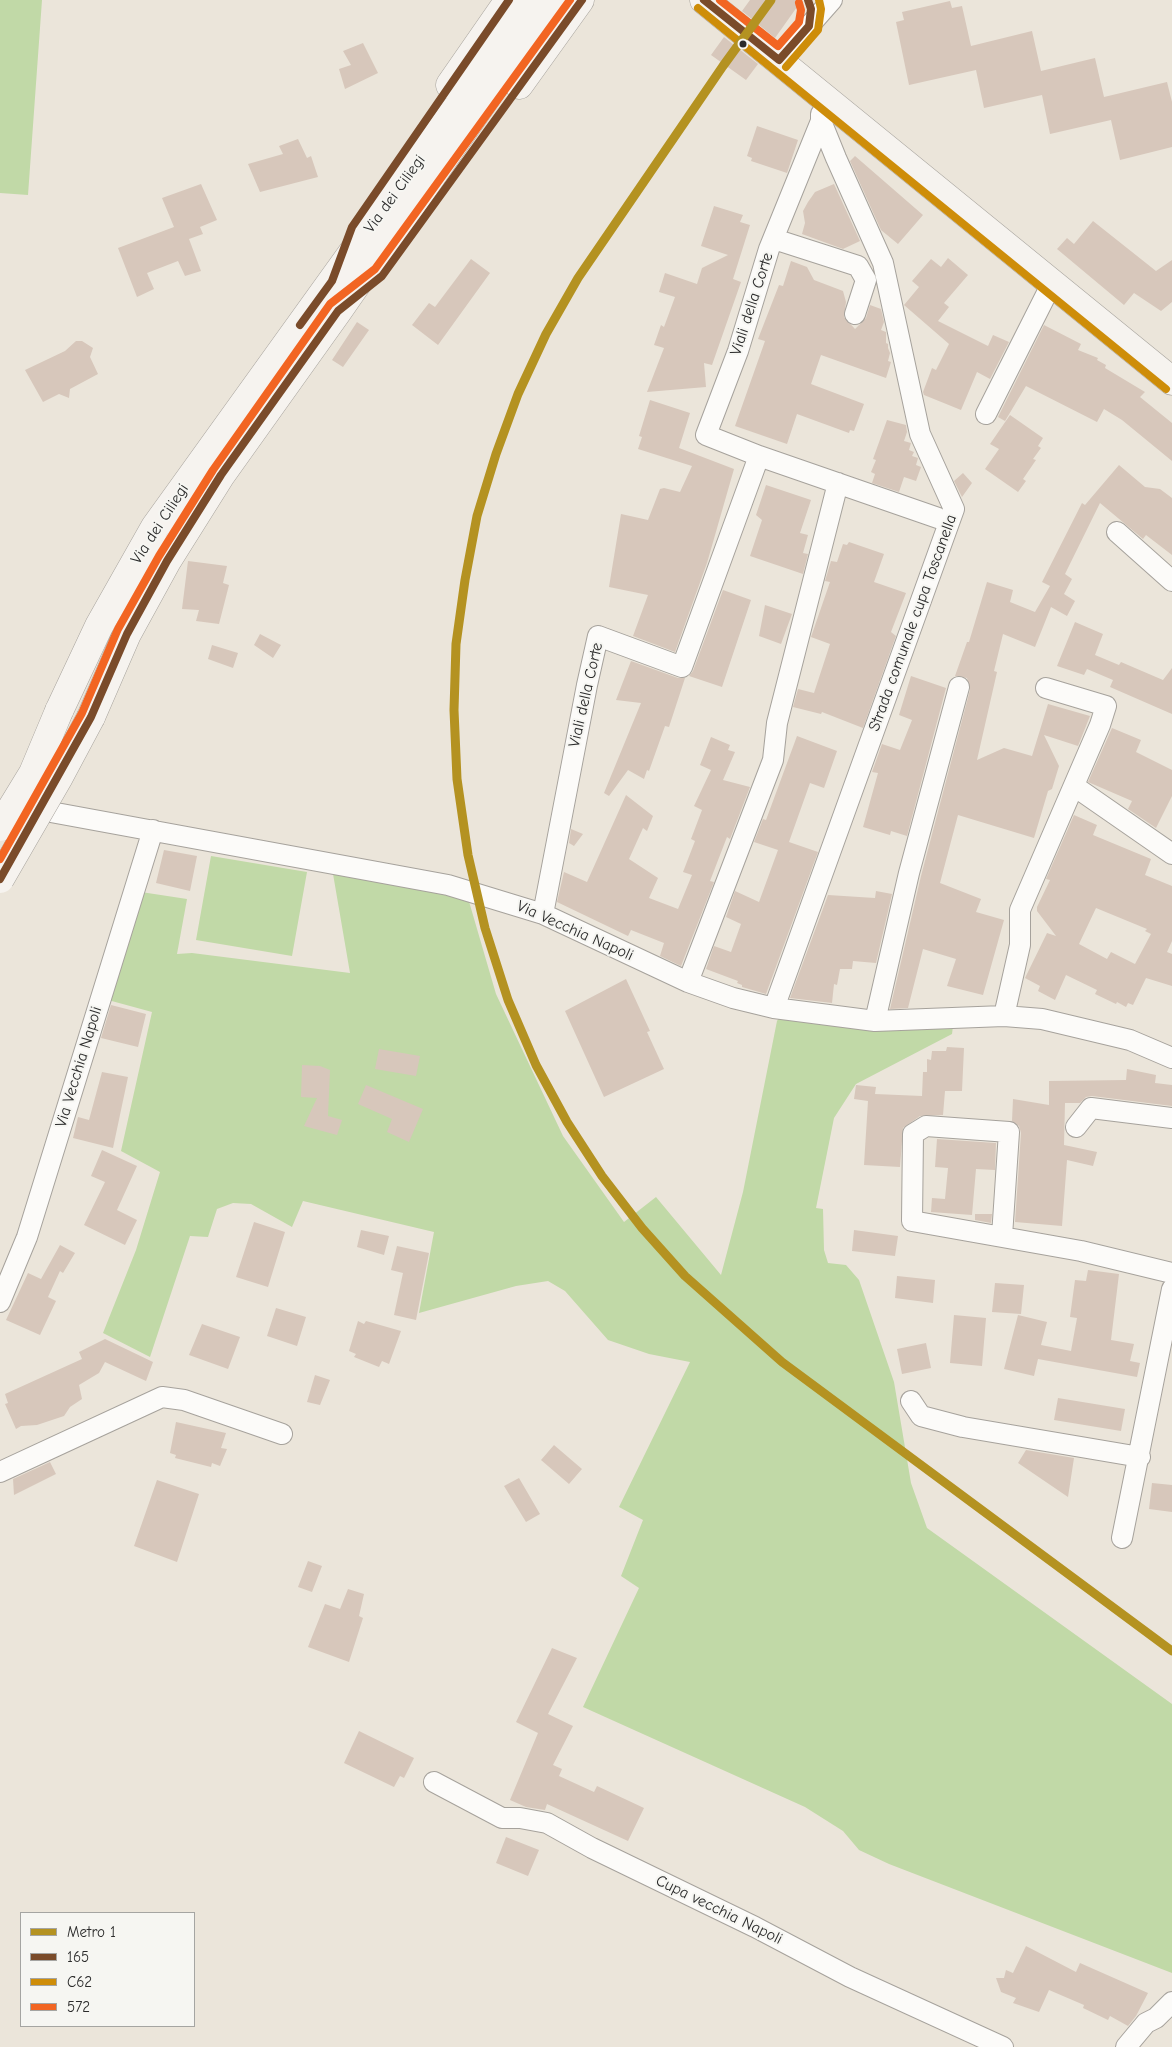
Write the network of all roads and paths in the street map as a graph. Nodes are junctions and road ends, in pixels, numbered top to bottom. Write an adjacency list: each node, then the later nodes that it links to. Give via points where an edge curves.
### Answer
1 (509, 0): 9 (main road, via 352,227)
2 (534, 0): 9 (main road, Via dei Ciliegi)
3 (575, 0): 26 (main road, Via dei Ciliegi, bridge, via 382,276 338,311 221,475 167,561 127,634 91,717)
4 (704, 0): 6 (main road)
5 (832, 0): 6 (street)
6 (779, 60): 7 (main road)
7 (821, 108): 8 (street, Viali della Corte); 10 (main road); 29 (street, Strada comunale cupa Toscanella, via 883,263 920,434 954,509)
8 (774, 239): 11 (street, via 858,266 866,280); 14 (street, Viali della Corte, via 738,351 706,435)
9 (332, 281): 23 (main road, Via dei Ciliegi, bridge, via 155,527 99,626 33,773)
10 (1052, 283): 12 (main road); 13 (street)
11 (855, 314)
12 (1172, 381)
13 (986, 414)
14 (760, 456): 15 (street, Viali della Corte); 27 (street, Viali della Corte, via 682,667 598,636)
15 (838, 483): 16 (street, Viali della Corte); 28 (street, via 777,723 773,760)
16 (938, 518)
17 (1117, 532): 18 (street)
18 (1172, 581)
19 (959, 687): 31 (street, via 909,873)
20 (1046, 688): 21 (street, via 1106,706)
21 (1074, 786): 25 (street); 30 (street, via 1020,910 1020,945)
22 (0, 802): 24 (street, Via Vecchia Napoli)
23 (0, 827)
24 (153, 830): 27 (street, Via Vecchia Napoli, via 448,885); 38 (street, Via Vecchia Napoli, via 27,1237)
25 (1170, 846)
26 (0, 879)
27 (543, 914): 28 (street, Via Vecchia Napoli)
28 (688, 982): 29 (street, Via Vecchia Napoli, via 732,998)
29 (774, 1008): 31 (street, Via Vecchia Napoli)
30 (1004, 1016): 31 (street, Via Vecchia Napoli); 32 (street, Via Vecchia Napoli, via 1042,1019 1130,1040)
31 (875, 1021)
32 (1172, 1058)
33 (1172, 1118): 34 (street, via 1091,1108)
34 (1076, 1127)
35 (1002, 1236): 35 (street, via 912,1221 913,1134 926,1126 1009,1132); 36 (street)
36 (1172, 1273)
37 (1172, 1289): 41 (street)
38 (0, 1302)
39 (911, 1402): 41 (street, via 921,1416 963,1427)
40 (282, 1434): 42 (street, via 184,1400 162,1397)
41 (1140, 1457): 43 (street)
42 (0, 1472)
43 (1122, 1538)
44 (434, 1782): 46 (street, Cupa vecchia Napoli, via 502,1818 547,1823 850,1977)
45 (1172, 2002): 47 (street, via 1146,2023)
46 (1003, 2047)
47 (1126, 2047)

